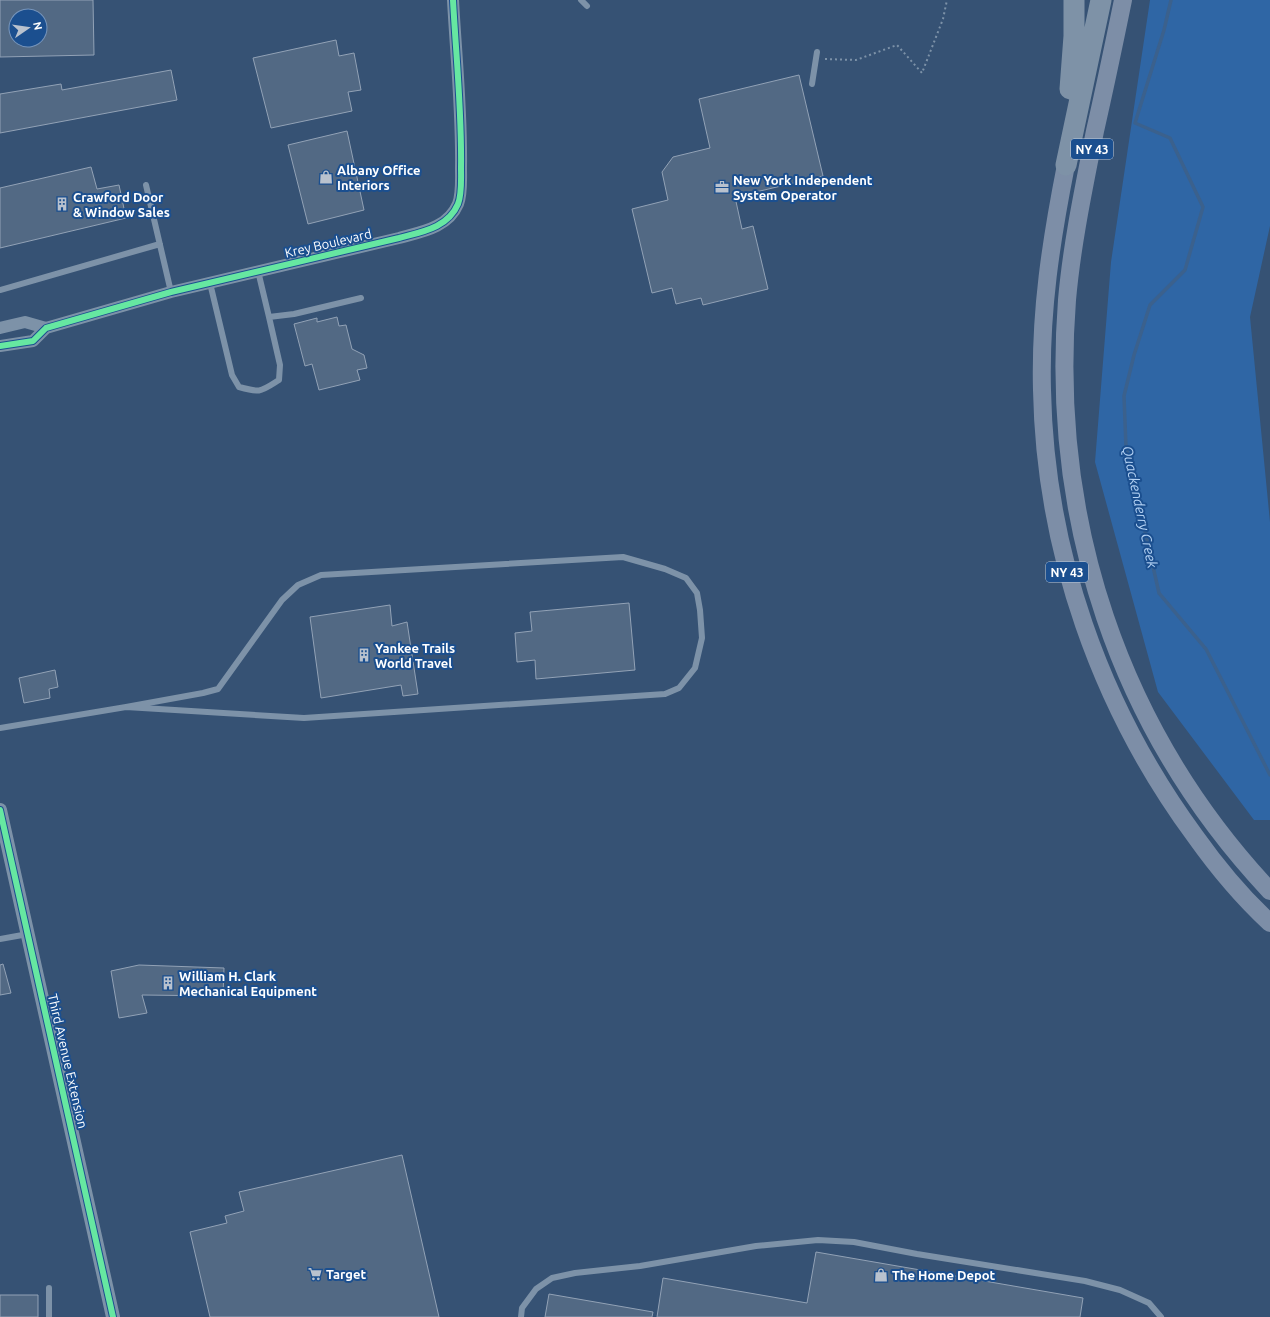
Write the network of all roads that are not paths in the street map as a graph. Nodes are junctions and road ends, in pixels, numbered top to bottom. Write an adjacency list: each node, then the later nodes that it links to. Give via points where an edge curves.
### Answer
1 (453, 0): 12 (street, Krey Boulevard, via 462,141 461,189 458,204 452,214 433,229)
2 (581, 0): 6 (lane)
3 (1074, 0): 9 (highway, via 1073,66 1064,122)
4 (1101, 0): 9 (highway)
5 (1123, 0): 25 (main road, NY 43, via 1079,214 1067,299 1065,390 1074,492 1088,565 1100,605 1132,686 1151,725 1198,802 1224,838)
6 (587, 6)
7 (817, 55): 8 (lane)
8 (812, 84)
9 (1066, 165): 26 (main road, NY 43, via 1044,297 1042,391 1049,481 1067,571 1095,656 1121,716 1146,762 1206,852)
10 (146, 186): 11 (lane)
11 (160, 244): 14 (lane); 15 (lane)
12 (258, 271): 13 (street, Krey Boulevard); 17 (lane)
13 (210, 283): 15 (street, Krey Boulevard); 17 (lane, via 232,375 239,387 256,392 279,380 280,365)
14 (0, 290)
15 (171, 292): 19 (street, Krey Boulevard)
16 (361, 298): 17 (lane, via 294,314)
17 (269, 317)
18 (0, 328): 19 (street, via 25,322)
19 (46, 328): 20 (street, Krey Boulevard, via 33,341)
20 (0, 346)
21 (126, 707): 21 (lane, via 304,718 665,694 679,688 695,668 702,638 697,593 686,578 623,557 321,575 298,584 282,600 218,689); 22 (lane)
22 (0, 728)
23 (0, 810): 24 (street, Third Avenue Extension)
24 (3, 835): 27 (street, Third Avenue Extension)
25 (1270, 891)
26 (1270, 923)
27 (28, 934): 28 (lane); 31 (street, Third Avenue Extension)
28 (0, 939)
29 (49, 1288): 30 (lane)
30 (49, 1317)
31 (113, 1317)
32 (521, 1317): 33 (lane, via 522,1308 536,1289 552,1278 756,1246 818,1240 854,1242 1085,1281 1120,1290 1149,1303)
33 (1161, 1317)

